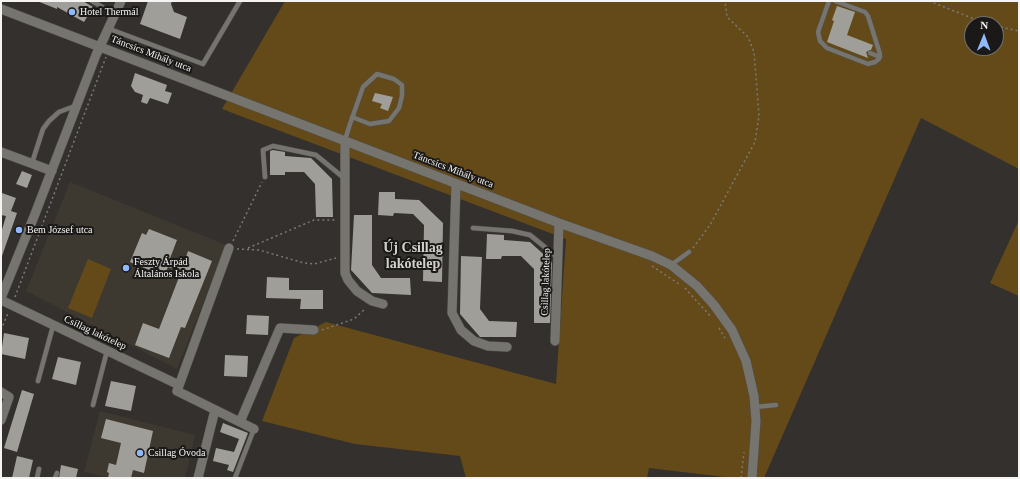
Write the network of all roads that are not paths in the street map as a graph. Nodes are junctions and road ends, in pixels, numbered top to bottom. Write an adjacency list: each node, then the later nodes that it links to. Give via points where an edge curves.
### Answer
1 (92, 1): 7 (lane)
2 (121, 1): 7 (street)
3 (240, 1): 8 (lane, via 203,64)
4 (829, 1): 11 (lane, via 818,32 820,41 827,48 868,64)
5 (835, 1): 11 (lane, via 865,12 880,50)
6 (1, 9): 9 (street, Táncsics Mihály utca)
7 (114, 14): 8 (street)
8 (107, 28): 9 (street)
9 (100, 46): 12 (street); 14 (street, Táncsics Mihály utca)
10 (870, 53): 11 (lane)
11 (880, 57)
12 (75, 106): 16 (lane, via 59,112 49,121); 17 (street)
13 (352, 117): 13 (lane, via 363,87 377,74 394,79 402,85 399,108 389,121 370,124); 14 (lane)
14 (345, 140): 19 (street); 20 (street, Táncsics Mihály utca)
15 (1, 152): 16 (street)
16 (32, 164): 17 (street)
17 (52, 171): 27 (street)
18 (264, 177): 19 (lane, via 263,150 273,146 316,155)
19 (344, 178): 28 (street, via 345,273 357,291 372,301)
20 (456, 184): 21 (street, Táncsics Mihály utca); 32 (street, via 452,313 461,330 474,341 488,346)
21 (559, 223): 25 (street, Csillag lakótelep); 26 (street, Táncsics Mihály utca)
22 (474, 228): 25 (lane, via 530,235)
23 (229, 248): 35 (street)
24 (689, 252): 26 (lane)
25 (558, 258): 31 (street, Csillag lakótelep)
26 (671, 265): 39 (street, Táncsics Mihály utca, via 705,294 732,330 748,367)
27 (1, 299): 29 (street, Csillag lakótelep)
28 (384, 304)
29 (53, 326): 33 (street, Csillag lakótelep); 34 (lane)
30 (314, 330): 42 (street, via 280,328)
31 (555, 341)
32 (507, 347)
33 (107, 351): 35 (street, Csillag lakótelep); 37 (lane)
34 (38, 381)
35 (179, 385): 40 (street, Csillag lakótelep, via 177,391)
36 (1, 392): 41 (street, via 9,397)
37 (93, 405)
38 (776, 405): 39 (lane)
39 (755, 407): 50 (street, Táncsics Mihály utca, via 756,436)
40 (215, 410): 42 (street, Csillag lakótelep); 48 (street)
41 (1, 420)
42 (240, 422): 43 (street, Csillag lakótelep)
43 (254, 429): 49 (lane)
44 (39, 469): 46 (lane)
45 (57, 473): 47 (lane)
46 (36, 478)
47 (55, 478)
48 (198, 478)
49 (234, 478)
50 (752, 478)

